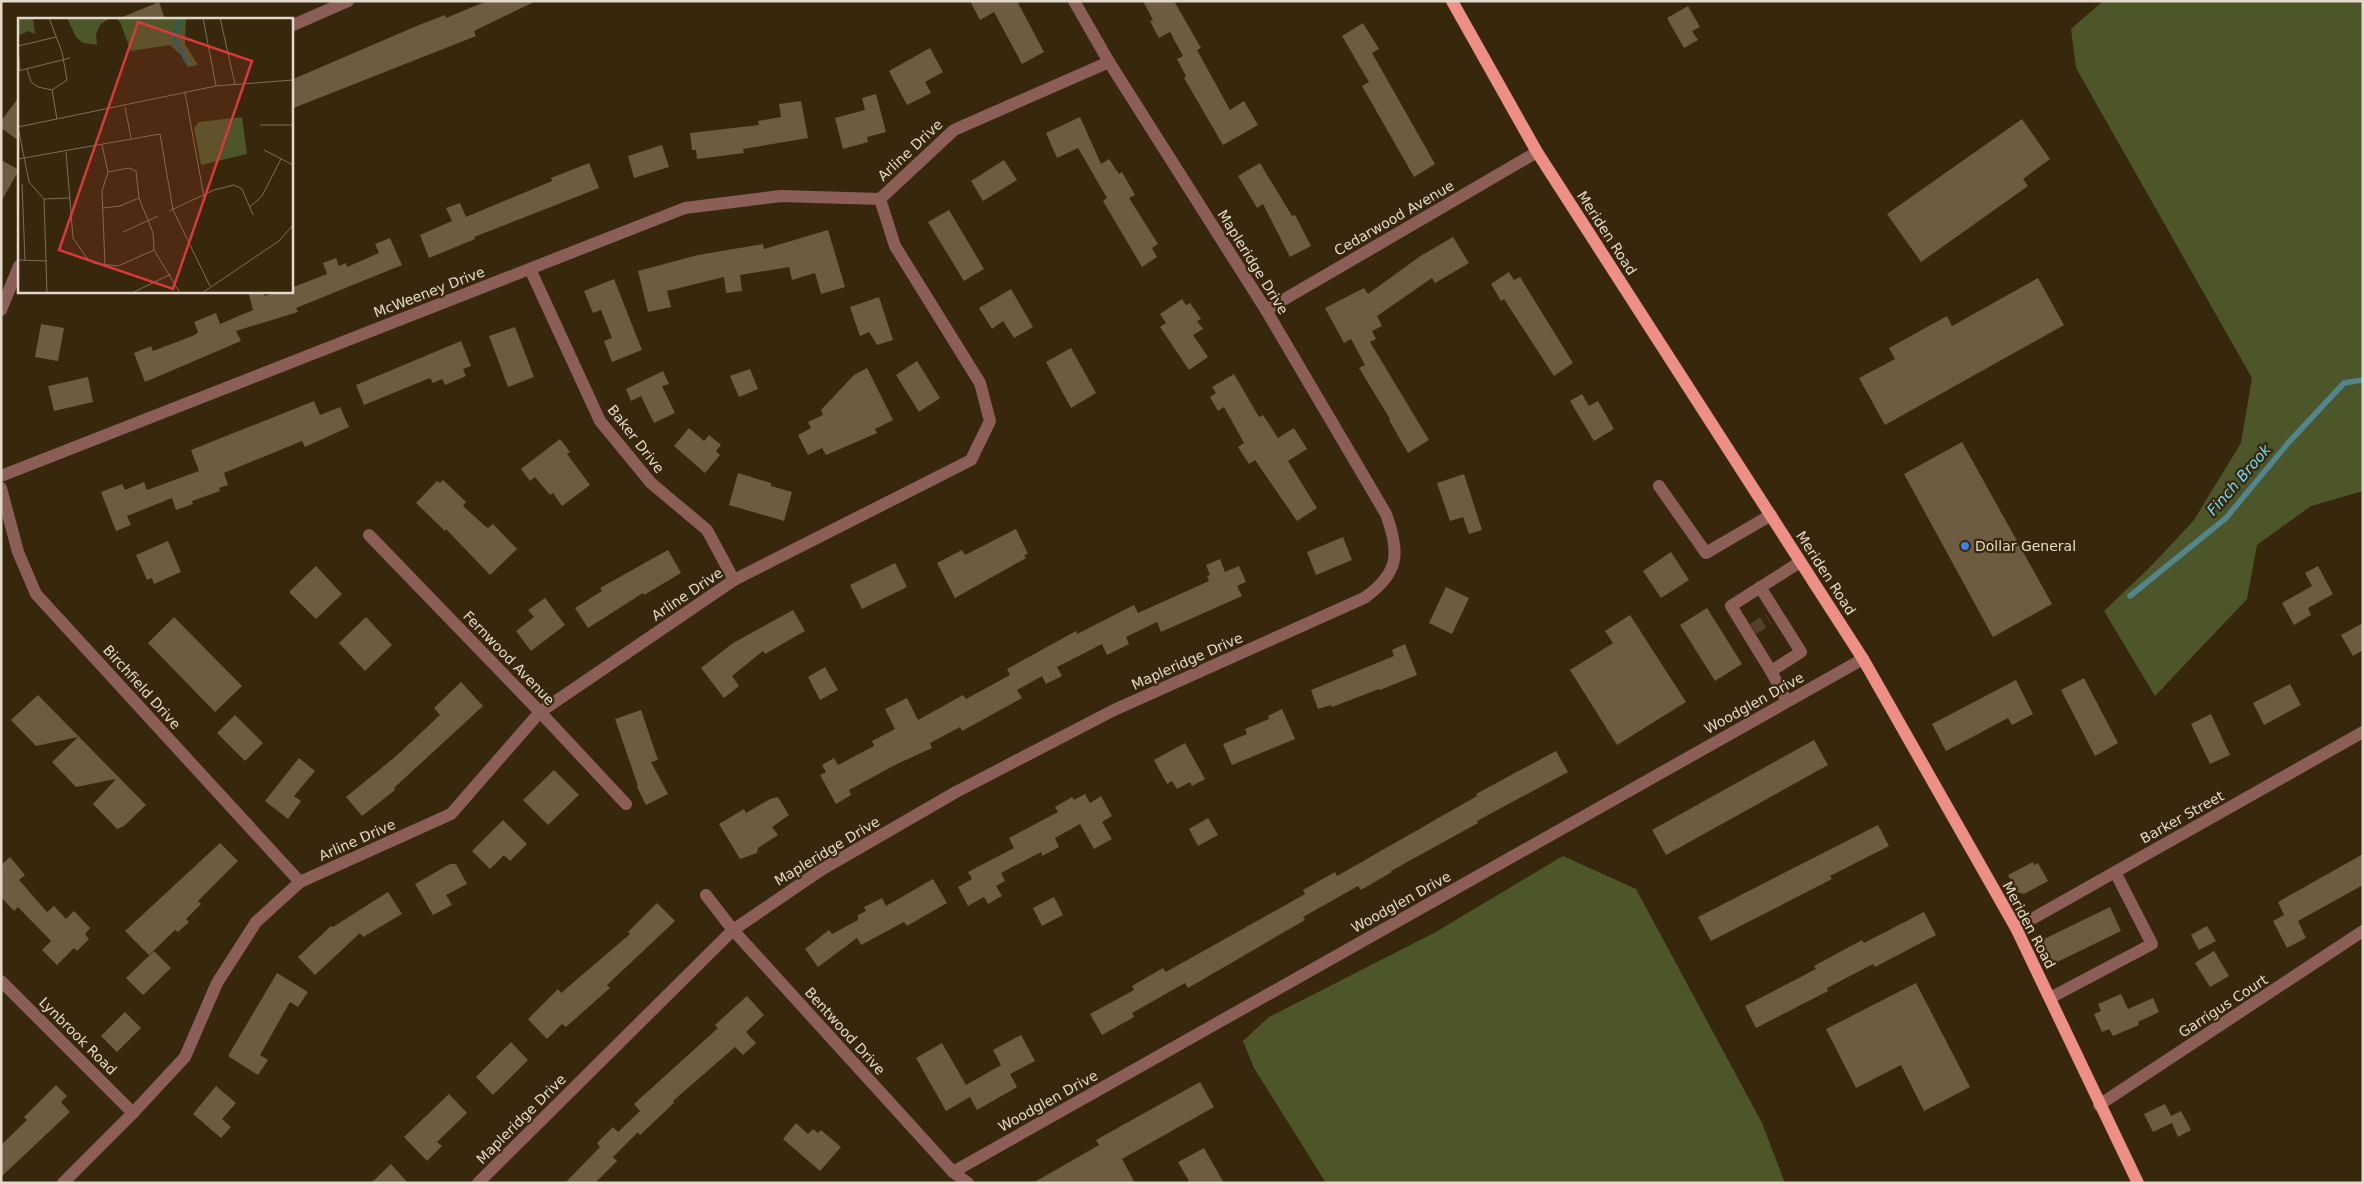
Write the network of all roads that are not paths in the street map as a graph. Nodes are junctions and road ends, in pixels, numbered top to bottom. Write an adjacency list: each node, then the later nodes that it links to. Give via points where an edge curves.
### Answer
1 (348, 1): 4 (street)
2 (1074, 1): 5 (street, Mapleridge Drive)
3 (1452, 1): 6 (main road, Meriden Road)
4 (292, 26)
5 (1109, 62): 7 (street, Arline Drive, via 954,130); 11 (street, Mapleridge Drive)
6 (1537, 152): 11 (street, Cedarwood Avenue); 15 (main road, Meriden Road)
7 (880, 198): 9 (street, McWeeney Drive, via 781,196 685,208); 18 (street, Arline Drive, via 895,246 980,383 990,421 970,460)
8 (18, 268): 10 (street)
9 (530, 269): 12 (street, McWeeney Drive); 18 (street, Baker Drive, via 600,421 651,484 706,530)
10 (1, 310)
11 (1266, 310): 30 (street, Mapleridge Drive, via 1386,514 1396,552 1393,567 1379,588 1364,598 1114,710 956,792 821,870)
12 (1, 476)
13 (1659, 486): 15 (street, via 1706,553)
14 (1, 488): 27 (street, Birchfield Drive, via 18,552 36,594)
15 (1771, 515): 17 (main road, Meriden Road)
16 (369, 535): 23 (street, Fernwood Avenue)
17 (1800, 562): 19 (street); 20 (main road, Meriden Road)
18 (734, 580): 23 (street, Arline Drive)
19 (1760, 588): 21 (street, via 1732,606 1750,630); 21 (street, via 1773,616 1801,652)
20 (1863, 658): 22 (street, Woodglen Drive); 29 (main road, Meriden Road)
21 (1772, 671): 22 (street)
22 (1787, 702): 36 (street, Woodglen Drive)
23 (540, 712): 25 (street, Fernwood Avenue); 27 (street, Arline Drive, via 451,814)
24 (2363, 732): 26 (street, Barker Street)
25 (626, 804)
26 (2115, 872): 29 (street, Barker Street); 33 (street, via 2152,944)
27 (300, 882): 35 (street, Arline Drive, via 256,922 217,983 184,1057)
28 (706, 895): 30 (street, Bentwood Drive)
29 (2016, 928): 33 (main road, Meriden Road)
30 (733, 930): 36 (street, Bentwood Drive); 38 (street, Mapleridge Drive)
31 (2363, 931): 34 (street, Garrigus Court)
32 (1, 981): 35 (street, Lynbrook Road)
33 (2050, 998): 34 (main road, Meriden Road)
34 (2099, 1105): 40 (main road, Meriden Road)
35 (133, 1113): 37 (street, Arline Drive)
36 (953, 1172): 39 (street, Bentwood Drive)
37 (64, 1183)
38 (478, 1183)
39 (968, 1183)
40 (2138, 1183)

